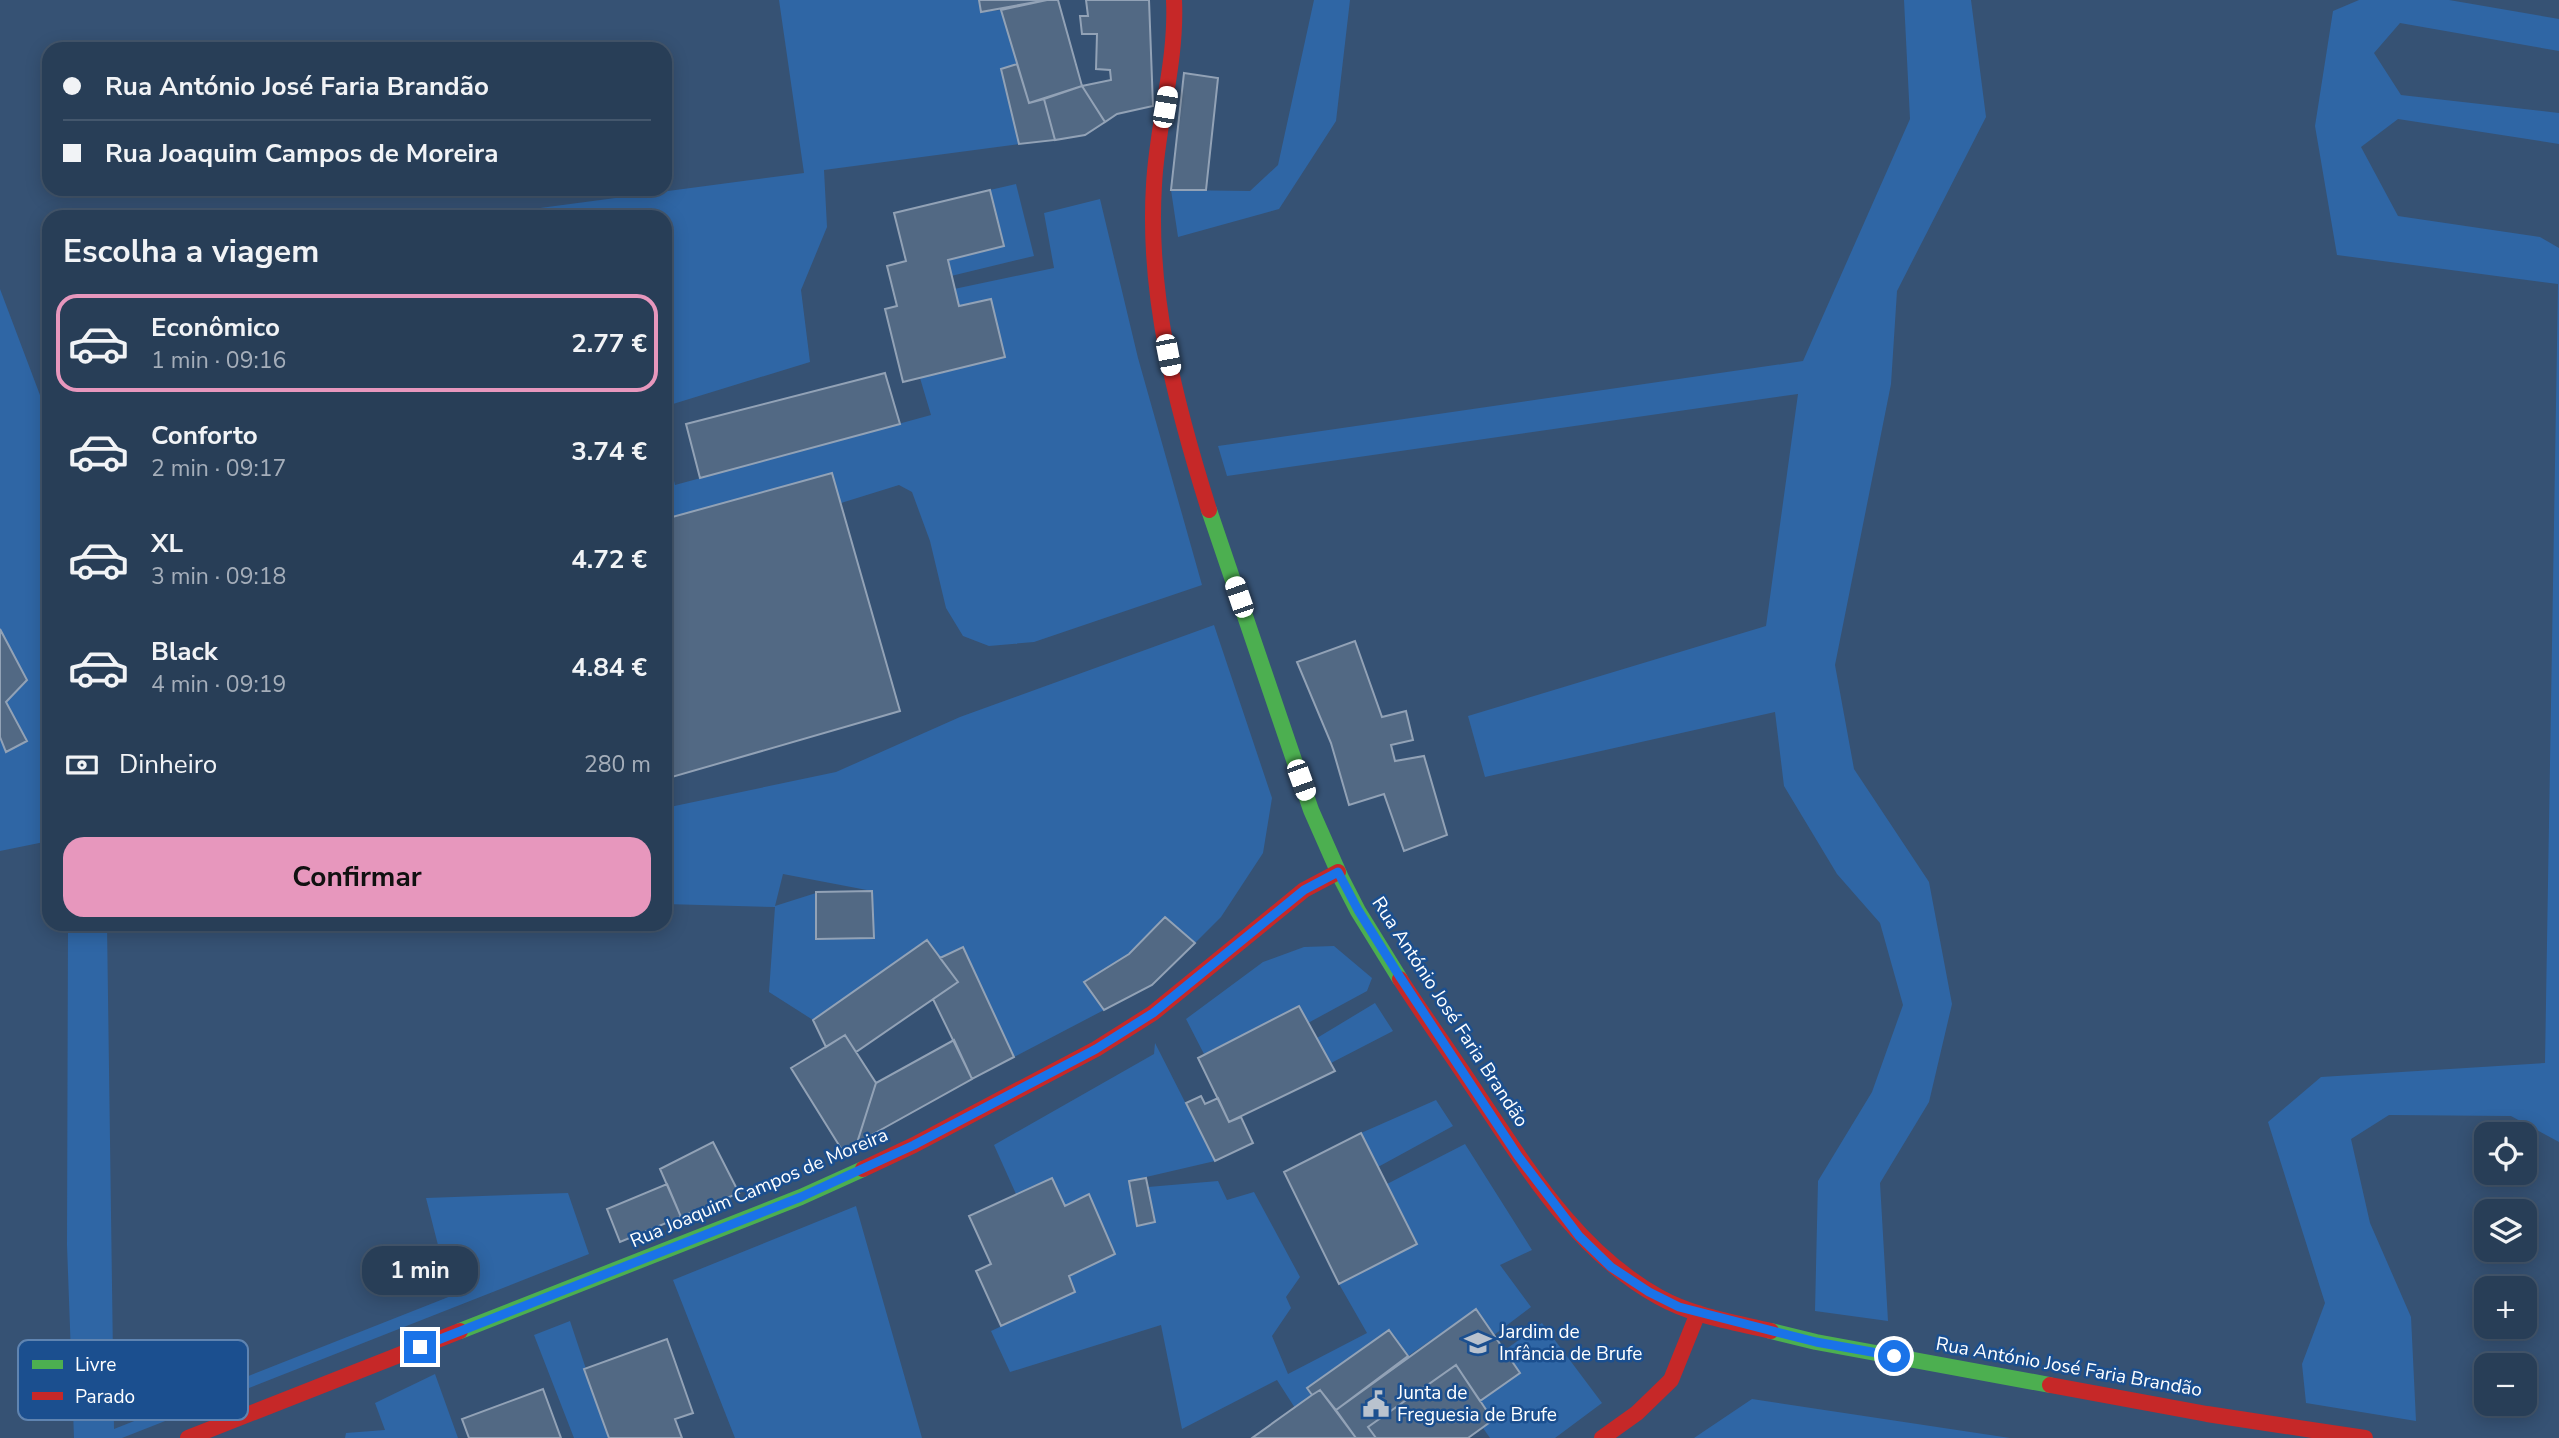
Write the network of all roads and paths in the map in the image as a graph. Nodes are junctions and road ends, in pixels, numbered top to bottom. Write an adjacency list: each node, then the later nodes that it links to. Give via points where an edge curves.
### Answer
1 (1174, 0): 2 (street, Rua António José Faria Brandão, via 1172,64 1157,151 1152,229 1160,312 1174,386 1204,495 1294,761)
2 (1338, 872): 3 (street, Rua António José Faria Brandão, via 1518,1156 1579,1236 1611,1267 1649,1292); 4 (street, Rua Joaquim Campos de Moreira, via 1304,890 1153,1013 1096,1049 914,1145 801,1197)
3 (1698, 1313): 7 (street, via 1671,1380); 8 (street, Rua António José Faria Brandão, via 1816,1342 2207,1414)
4 (248, 1414)
5 (234, 1420): 6 (street, Rua Joaquim Campos de Moreira)
6 (188, 1438)
7 (1602, 1438)
8 (2365, 1438)

